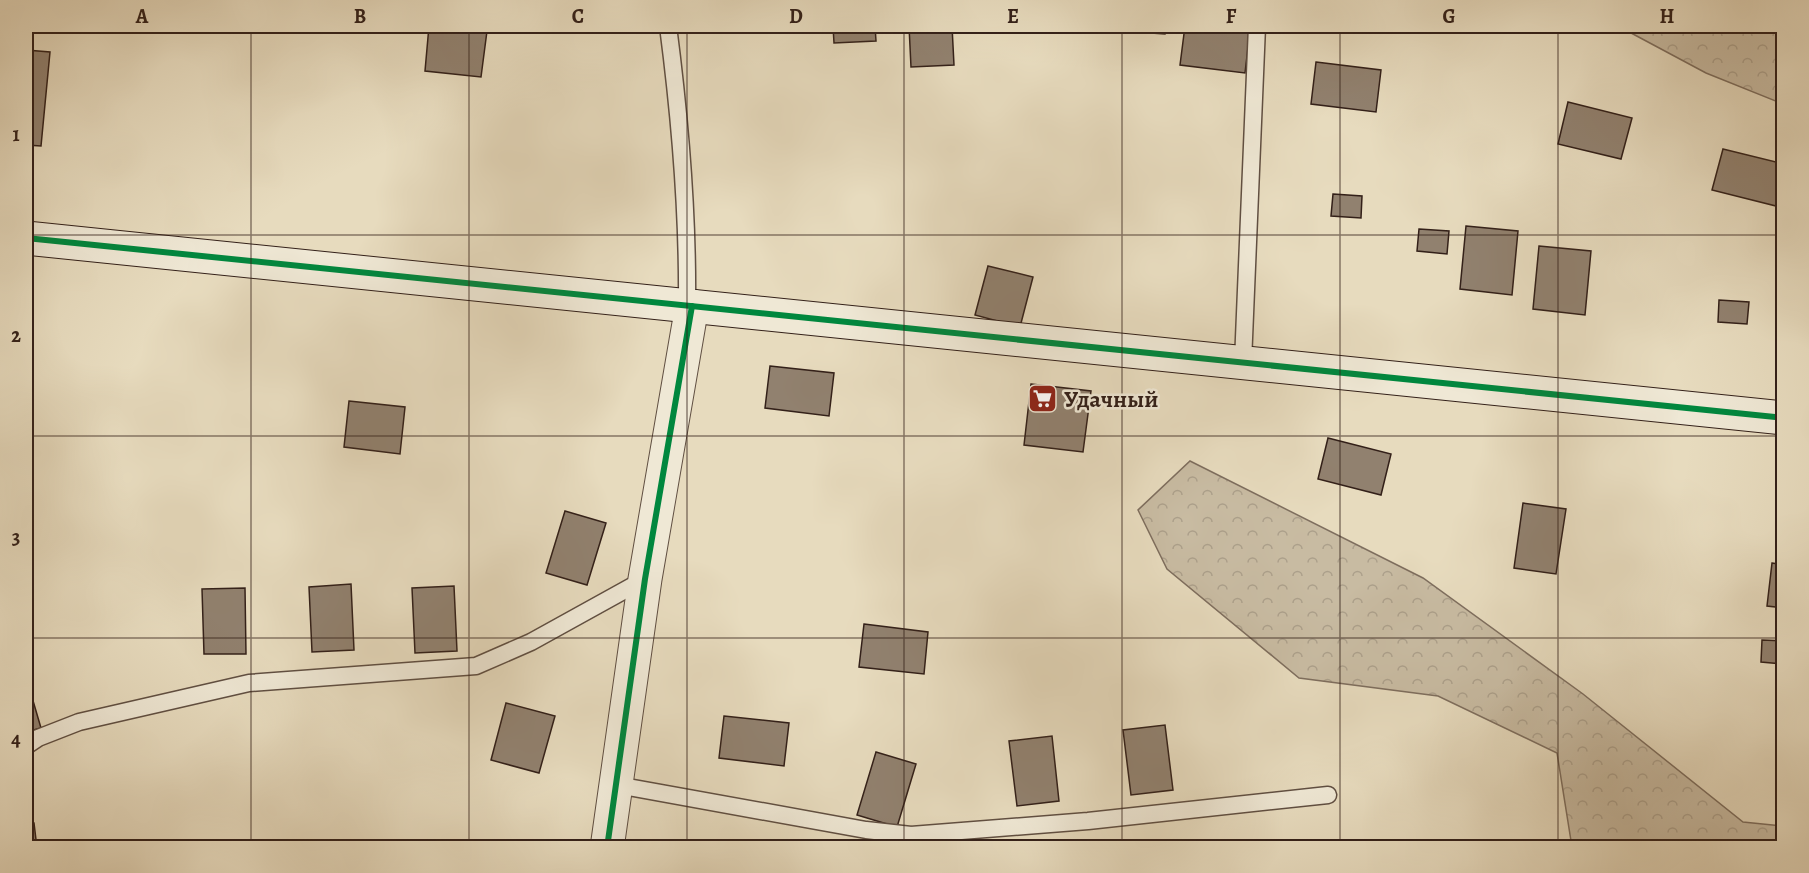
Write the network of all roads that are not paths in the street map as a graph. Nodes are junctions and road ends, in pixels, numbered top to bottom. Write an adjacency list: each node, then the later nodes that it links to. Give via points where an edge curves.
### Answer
1 (668, 26): 4 (lane, via 677,94)
2 (1257, 26): 5 (lane)
3 (26, 238): 4 (street)
4 (690, 306): 5 (street); 7 (street)
5 (1243, 362): 6 (street)
6 (1784, 417)
7 (645, 579): 8 (lane, via 531,642 476,666 249,683 79,722); 9 (street)
8 (26, 746)
9 (617, 785): 10 (lane, via 866,831 911,835); 11 (street)
10 (1328, 795)
11 (607, 848)

